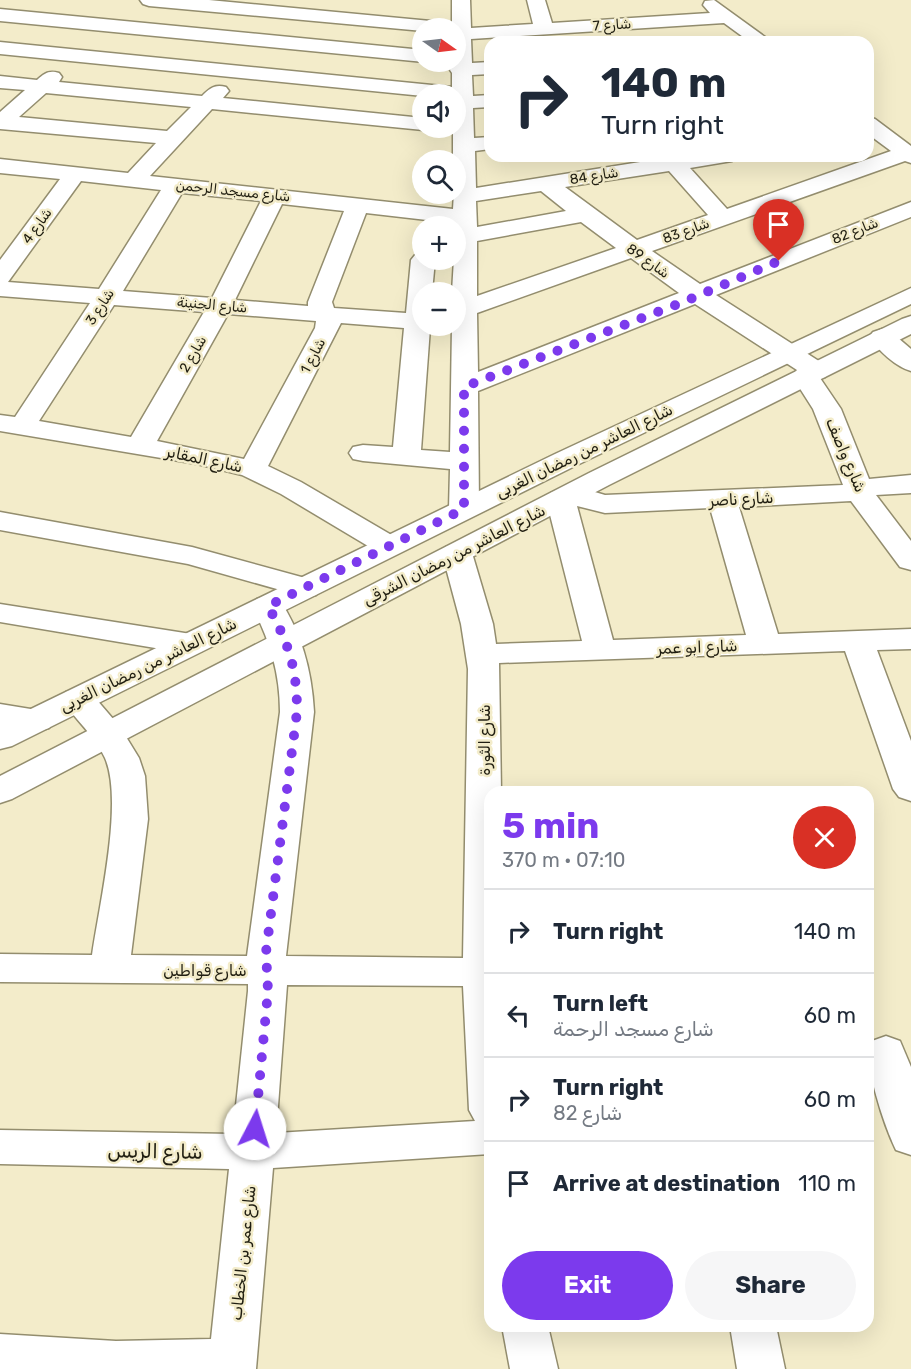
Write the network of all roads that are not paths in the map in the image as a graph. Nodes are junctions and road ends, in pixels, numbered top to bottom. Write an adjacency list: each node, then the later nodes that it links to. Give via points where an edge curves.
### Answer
1 (139, 0): 11 (street)
2 (149, 0): 6 (street, شارع 7)
3 (536, 0): 12 (street)
4 (705, 0): 8 (street)
5 (455, 1): 9 (street)
6 (301, 7): 10 (street, شارع 7); 15 (street)
7 (0, 15): 11 (street)
8 (728, 17): 12 (street, شارع 7); 14 (street)
9 (456, 18)
10 (412, 23)
11 (110, 25): 15 (street); 18 (street)
12 (544, 29): 13 (street, شارع 7)
13 (466, 30)
14 (754, 36)
15 (267, 41): 17 (street); 20 (street)
16 (0, 48): 18 (street)
17 (412, 55)
18 (75, 56): 20 (street); 23 (street)
19 (484, 70): 21 (street)
20 (238, 72): 21 (street); 25 (street)
21 (460, 77): 24 (street)
22 (0, 82): 23 (street)
23 (42, 86): 25 (street); 26 (street)
24 (484, 96)
25 (208, 103): 27 (street); 30 (street)
26 (0, 122): 30 (street)
27 (412, 123)
28 (874, 130): 33 (street)
29 (466, 136): 32 (street)
30 (172, 138): 38 (street)
31 (461, 138): 45 (street)
32 (484, 141)
33 (909, 154): 47 (street, شارع 83)
34 (661, 162): 39 (street, شارع 84)
35 (673, 162): 47 (street)
36 (0, 166): 37 (street, شارع مسجد الرحمن)
37 (75, 174): 38 (street, شارع مسجد الرحمن); 49 (street, شارع 4)
38 (133, 181): 40 (street, شارع مسجد الرحمن)
39 (546, 184): 44 (street, شارع 89); 45 (street, شارع 84)
40 (175, 185): 41 (street, شارع مسجد الرحمن); 53 (street, شارع 3)
41 (275, 196): 42 (street, شارع مسجد الرحمن); 54 (street, شارع 2)
42 (358, 205): 46 (street, شارع مسجد الرحمن); 55 (street, شارع 1, via 320,302)
43 (911, 208): 51 (street, شارع 82)
44 (585, 214): 45 (street); 48 (street, شارع 89)
45 (465, 216)
46 (412, 217)
47 (723, 218): 48 (street, شارع 83)
48 (632, 250): 51 (street, شارع 89); 56 (street, شارع 83)
49 (0, 277)
50 (0, 288): 53 (street, شارع الجنينة)
51 (696, 295): 63 (street, شارع 89); 64 (street, شارع 82)
52 (911, 295): 63 (street, شارع العاشر من رمضان الغربى)
53 (107, 297): 54 (street, شارع الجنينة); 65 (street, شارع 3)
54 (220, 306): 55 (street, شارع الجنينة); 66 (street, شارع 2)
55 (326, 315): 57 (street, شارع الجنينة); 71 (street, شارع 1, via 328,328)
56 (466, 318)
57 (412, 321)
58 (911, 324): 61 (street, شارع العاشر من رمضان الشرقى)
59 (419, 336): 68 (street)
60 (462, 336): 64 (street)
61 (882, 337): 62 (street); 63 (street, شارع العاشر من رمضان الشرقى)
62 (911, 363)
63 (803, 367): 69 (street, شارع العاشر من رمضان الغربى); 72 (street, شارع العاشر من رمضان الشرقى); 74 (street, شارع واصف, via 827,409)
64 (464, 387): 70 (street)
65 (11, 425): 66 (street, شارع المقابر)
66 (140, 446): 71 (street, شارع المقابر)
67 (363, 453): 68 (street)
68 (406, 456): 70 (street)
69 (565, 460): 72 (street); 77 (street, شارع العاشر من رمضان الغربى)
70 (464, 462): 77 (street)
71 (252, 469): 79 (street, شارع المقابر, via 291,488)
72 (599, 479): 75 (street, شارع العاشر من رمضان الشرقى)
73 (911, 484): 74 (street, شارع ناصر)
74 (859, 490): 76 (street, شارع ناصر); 81 (street, شارع واصف)
75 (566, 496): 76 (street, شارع ناصر, via 605,504); 80 (street, شارع العاشر من رمضان الشرقى); 91 (street)
76 (722, 501): 90 (street)
77 (464, 509): 79 (street, شارع العاشر من رمضان الغربى)
78 (0, 521): 83 (street, via 192,556)
79 (381, 551): 82 (street, شارع المقابر); 83 (street, شارع العاشر من رمضان الغربى)
80 (457, 553): 82 (street, شارع العاشر من رمضان الشرقى); 92 (street, شارع الثورة)
81 (911, 561)
82 (404, 581): 88 (street, شارع العاشر من رمضان الشرقى)
83 (305, 588): 84 (street, شارع العاشر من رمضان الغربى)
84 (268, 606): 88 (street, شارع عمر بن الخطاب); 89 (street, شارع العاشر من رمضان الغربى)
85 (0, 613): 89 (street)
86 (911, 639): 87 (street, شارع ابو عمر)
87 (858, 641): 90 (street, شارع ابو عمر); 98 (street)
88 (287, 642): 96 (street, شارع العاشر من رمضان الشرقى); 102 (street, شارع عمر بن الخطاب, via 297,688 297,712 266,952)
89 (191, 644): 93 (street, شارع العاشر من رمضان الغربى)
90 (765, 645): 91 (street, شارع ابو عمر)
91 (600, 650): 92 (street, شارع ابو عمر)
92 (483, 654): 103 (street, شارع الثورة)
93 (78, 699): 95 (street, شارع العاشر من رمضان الغربى); 96 (street)
94 (0, 715): 95 (street)
95 (37, 720): 97 (street, شارع العاشر من رمضان الغربى)
96 (108, 735): 99 (street, شارع العاشر من رمضان الشرقى); 101 (street, via 128,776 130,808)
97 (0, 738)
98 (911, 789)
99 (0, 791)
100 (0, 968): 101 (street, شارع قواطين)
101 (109, 970): 102 (street, شارع قواطين)
102 (268, 970): 103 (street, شارع قواطين); 109 (street, شارع عمر بن الخطاب)
103 (482, 972): 104 (street, شارع الثورة)
104 (484, 1004)
105 (888, 1052): 107 (street)
106 (484, 1137): 109 (street, شارع الريس)
107 (911, 1138)
108 (0, 1147): 109 (street, شارع الريس)
109 (253, 1152): 113 (street, شارع عمر بن الخطاب)
110 (526, 1332): 114 (street)
111 (754, 1332): 115 (street)
112 (0, 1355): 113 (street)
113 (232, 1365)
114 (534, 1369)
115 (761, 1369)

